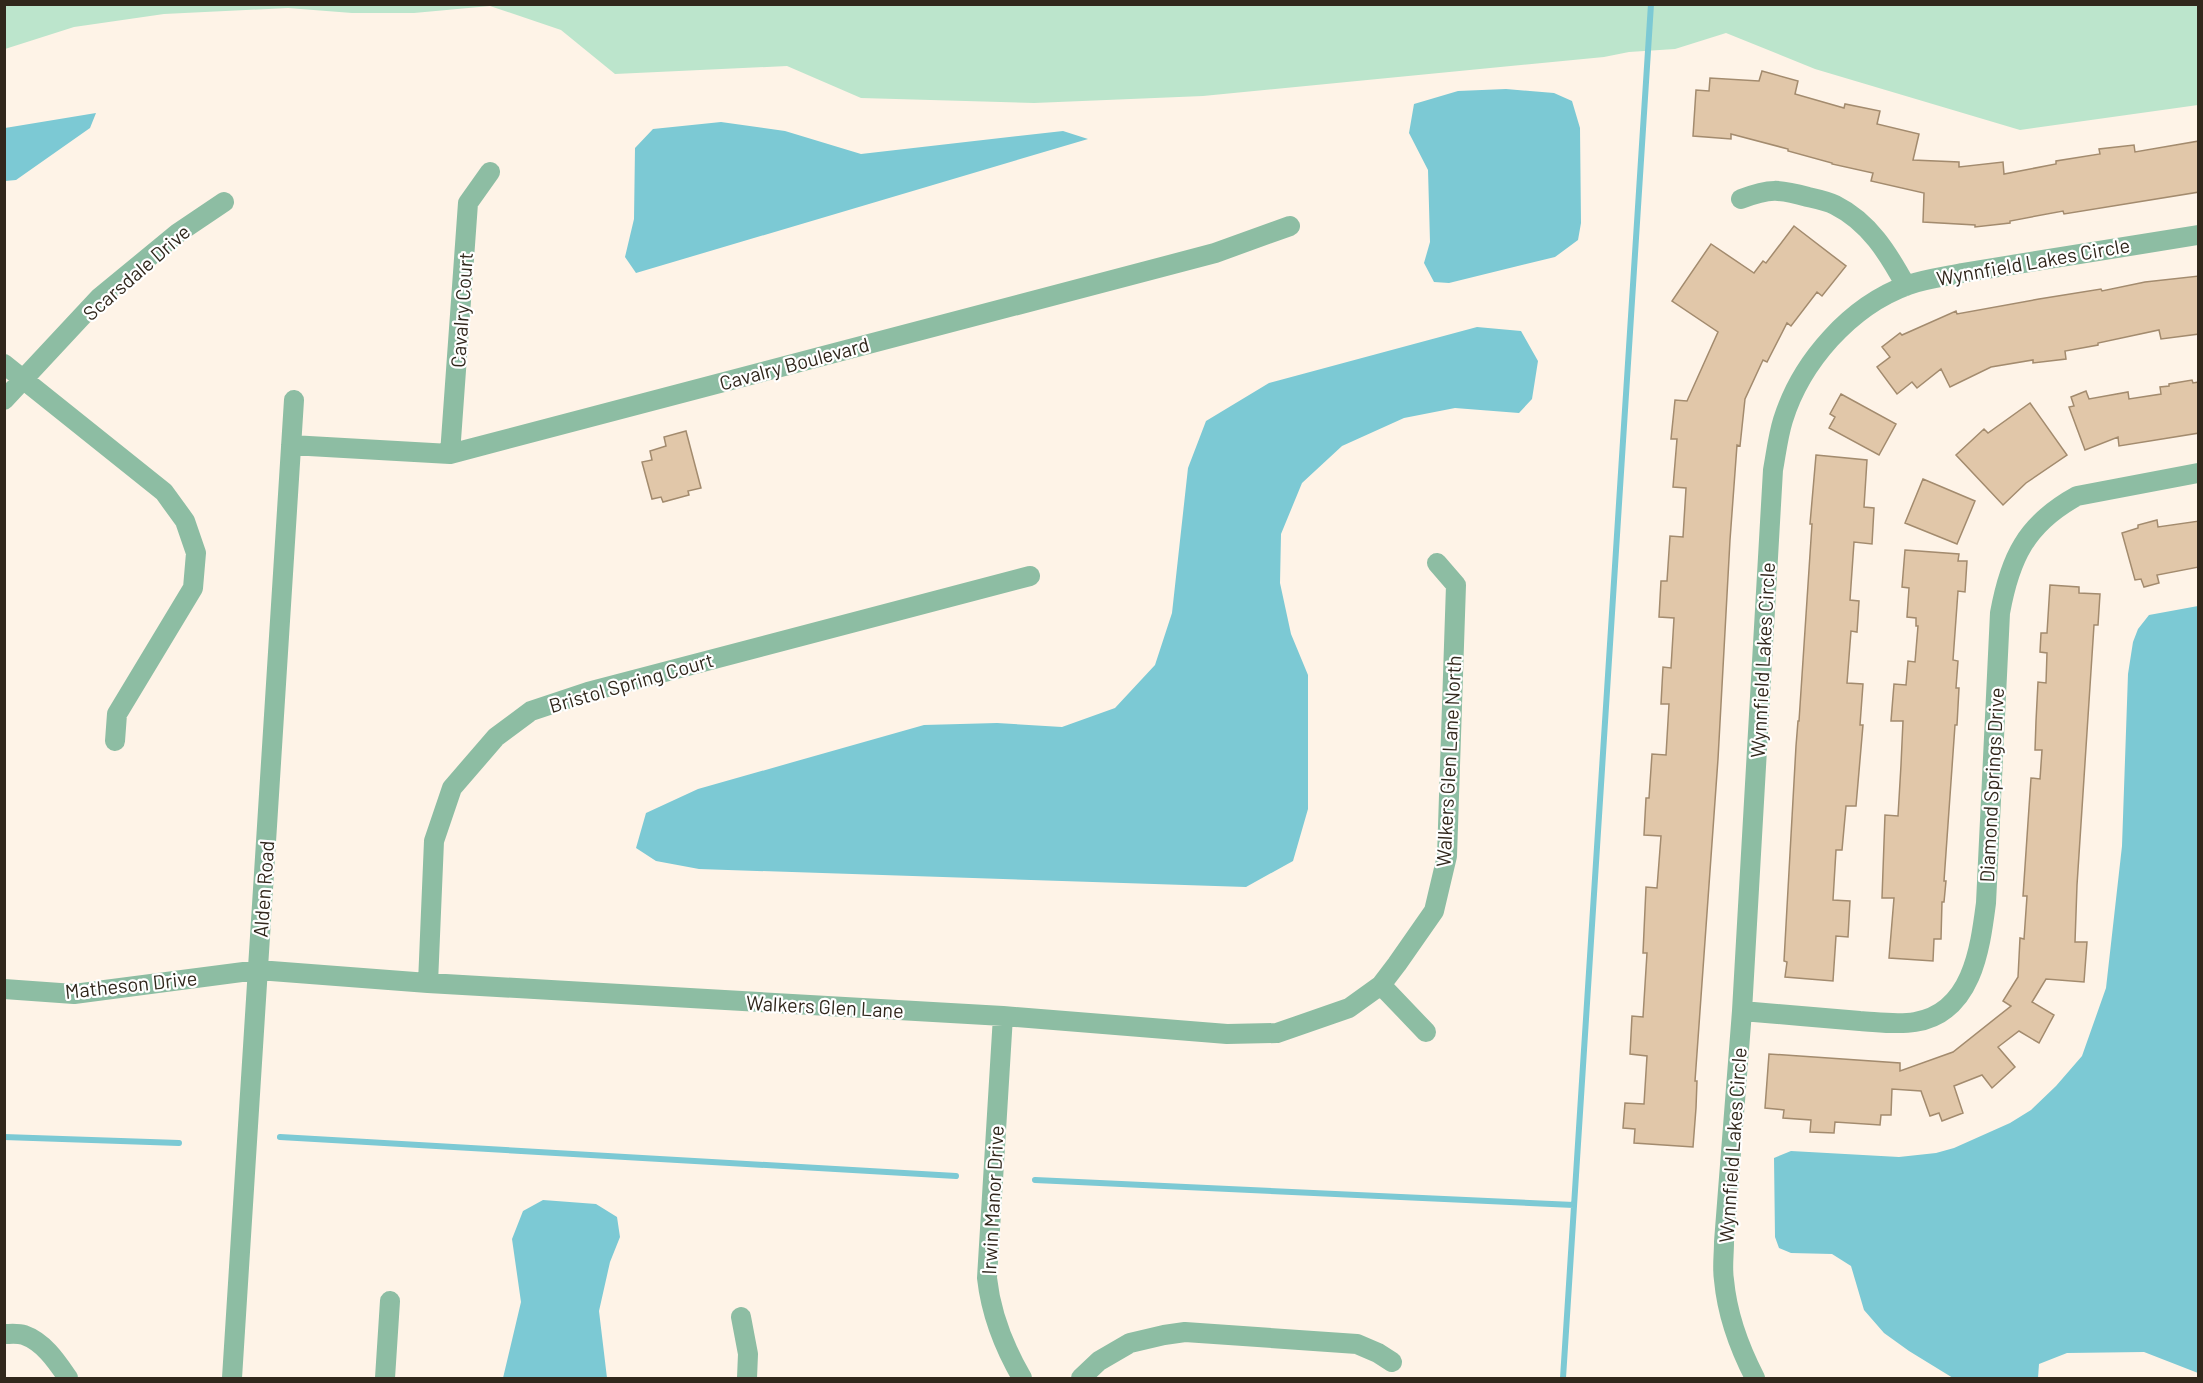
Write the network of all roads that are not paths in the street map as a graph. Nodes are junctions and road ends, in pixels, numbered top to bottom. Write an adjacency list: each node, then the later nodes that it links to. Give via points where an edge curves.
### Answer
1 (490, 172): 12 (street, Cavalry Court, via 468,203)
2 (1742, 199): 6 (street, via 1763,190 1786,191 1834,204 1862,223 1887,252)
3 (224, 202): 8 (street, Scarsdale Drive, via 178,232 99,298)
4 (1290, 225): 12 (street, Cavalry Boulevard, via 1203,256)
5 (2199, 235): 6 (street, Wynnfield Lakes Circle, via 1962,273)
6 (1906, 286): 21 (street, Wynnfield Lakes Circle, via 1860,312 1828,343 1801,380 1779,440 1772,480)
7 (4, 364): 8 (street)
8 (24, 380): 9 (street, Scarsdale Drive); 16 (street, via 164,492 185,521 196,553 193,588 117,714)
9 (4, 400)
10 (294, 400): 11 (street, Alden Road)
11 (291, 445): 12 (street, Cavalry Boulevard); 17 (street, Alden Road)
12 (450, 454)
13 (2199, 473): 21 (street, Diamond Springs Drive, via 2077,496 2035,527 2014,560 2000,613 1986,903 1980,947 1971,976 1957,998 1936,1015 1915,1022 1883,1023)
14 (1437, 563): 19 (street, Walkers Glen Lane North, via 1456,585 1447,855 1434,911)
15 (1030, 576): 18 (street, Bristol Spring Court, via 588,692 531,711 496,737 452,788 434,842)
16 (115, 741)
17 (258, 970): 18 (street, Walkers Glen Lane); 20 (street, Matheson Drive, via 74,993); 29 (street, Alden Road)
18 (428, 983): 22 (street, Walkers Glen Lane)
19 (1381, 985): 22 (street, Walkers Glen Lane, via 1349,1008 1277,1033 1227,1034); 23 (street)
20 (4, 989)
21 (1742, 1011): 34 (street, Wynnfield Lakes Circle, via 1724,1280 1742,1353)
22 (1003, 1016): 32 (street, Irwin Manor Drive, via 987,1278 1001,1335)
23 (1426, 1032)
24 (390, 1301): 30 (street)
25 (741, 1317): 31 (street, via 748,1354)
26 (4, 1334): 28 (street, via 24,1335 44,1347)
27 (1392, 1362): 33 (street, via 1357,1344 1185,1332 1130,1343 1099,1361)
28 (68, 1378)
29 (232, 1378)
30 (385, 1378)
31 (747, 1378)
32 (1022, 1378)
33 (1081, 1378)
34 (1755, 1378)

